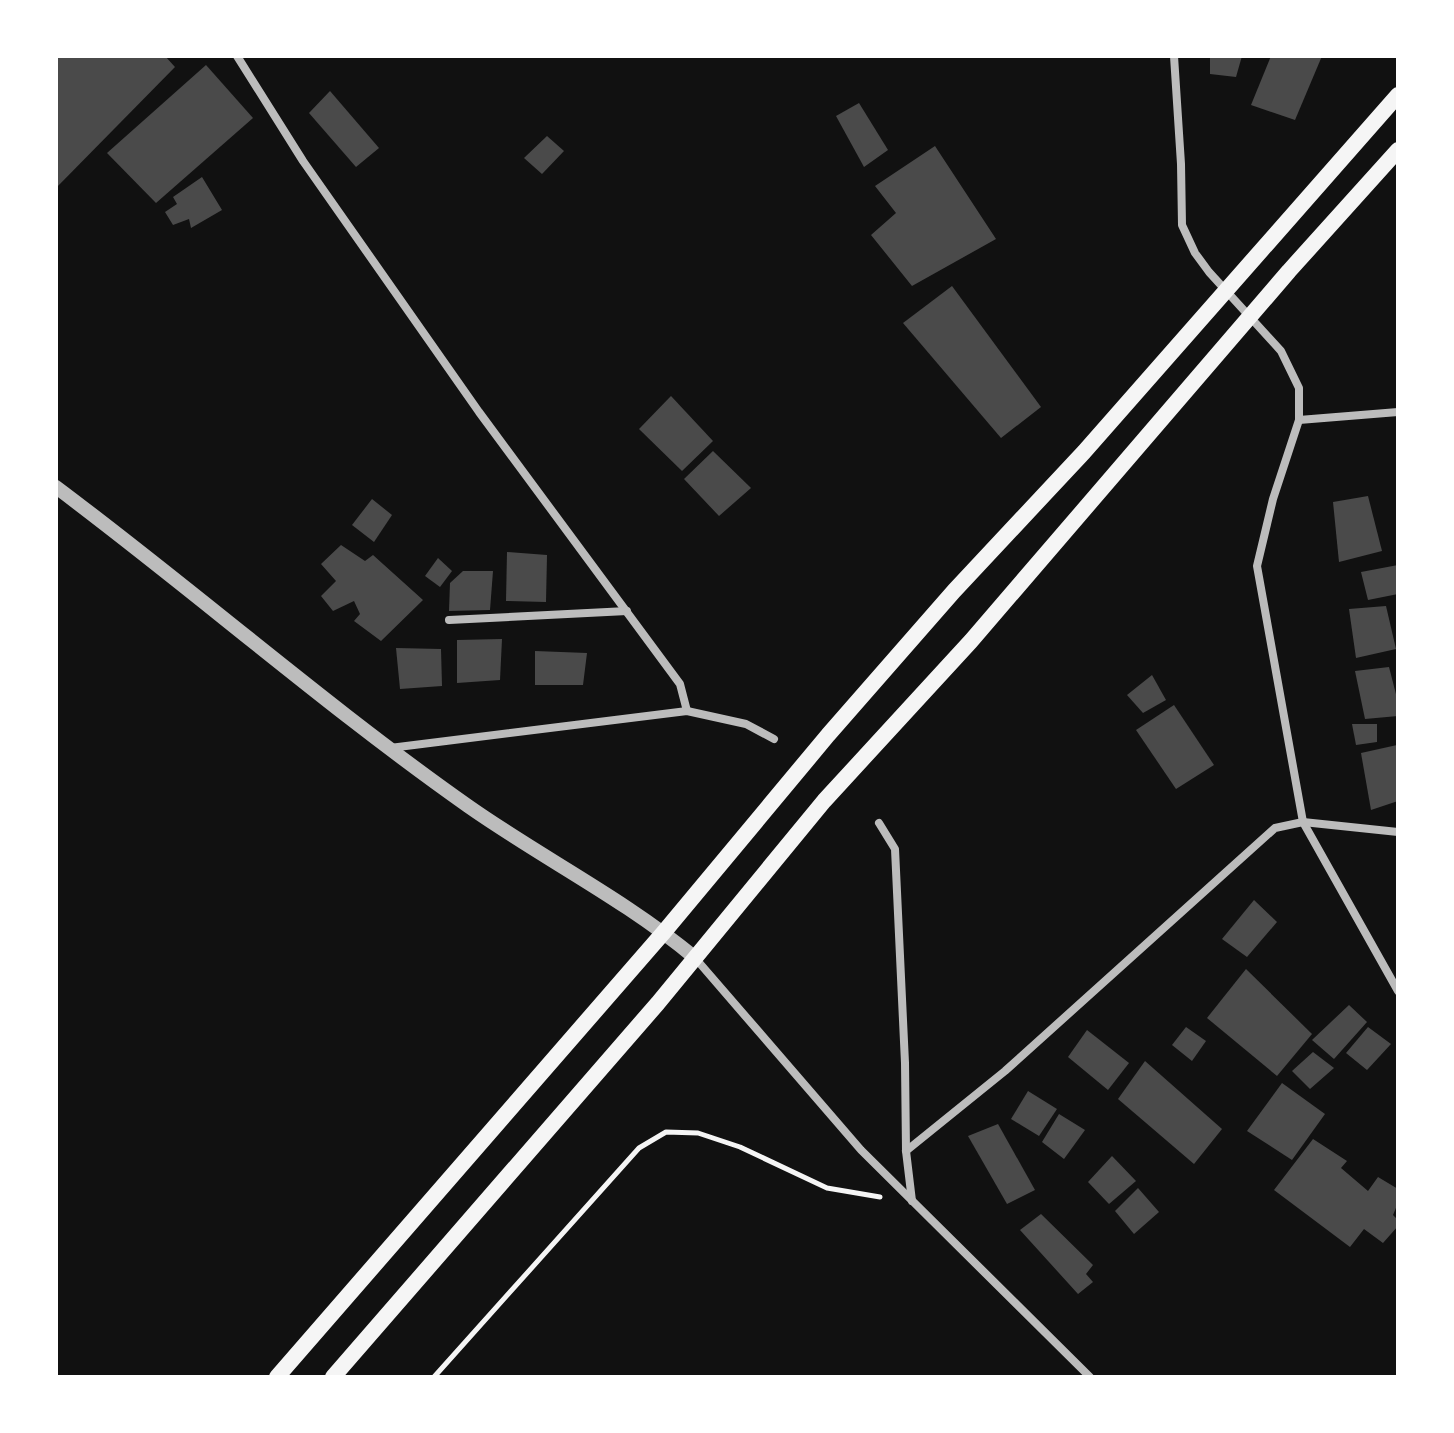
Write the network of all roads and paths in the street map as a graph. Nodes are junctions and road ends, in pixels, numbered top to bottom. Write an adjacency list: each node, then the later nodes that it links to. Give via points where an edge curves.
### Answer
1 (237, 56): 10 (street, via 303,161 479,412)
2 (1174, 56): 5 (street, via 1182,225 1195,253)
3 (1398, 95): 5 (main road)
4 (1398, 150): 6 (main road)
5 (1227, 292): 6 (street); 18 (main road, via 954,591)
6 (1250, 316): 8 (street, via 1281,351 1299,388); 19 (main road, via 971,641 824,801)
7 (1398, 412): 8 (street)
8 (1299, 420): 15 (street, via 1257,566)
9 (56, 487): 14 (street)
10 (627, 611): 11 (street); 12 (street, via 680,684)
11 (449, 620)
12 (687, 711): 13 (street, via 746,724); 14 (street)
13 (774, 739)
14 (388, 748): 18 (street, via 469,807)
15 (1303, 822): 17 (street); 20 (street); 21 (street, via 1275,828 1005,1071)
16 (879, 823): 21 (street, via 895,849)
17 (1398, 832)
18 (664, 932): 19 (street); 23 (main road)
19 (694, 957): 22 (street); 24 (main road)
20 (1398, 991)
21 (906, 1151): 22 (street)
22 (912, 1202): 25 (path, via 827,1188 740,1147 698,1133 666,1132 639,1148); 26 (street)
23 (277, 1377)
24 (333, 1377)
25 (434, 1377)
26 (1090, 1377)

